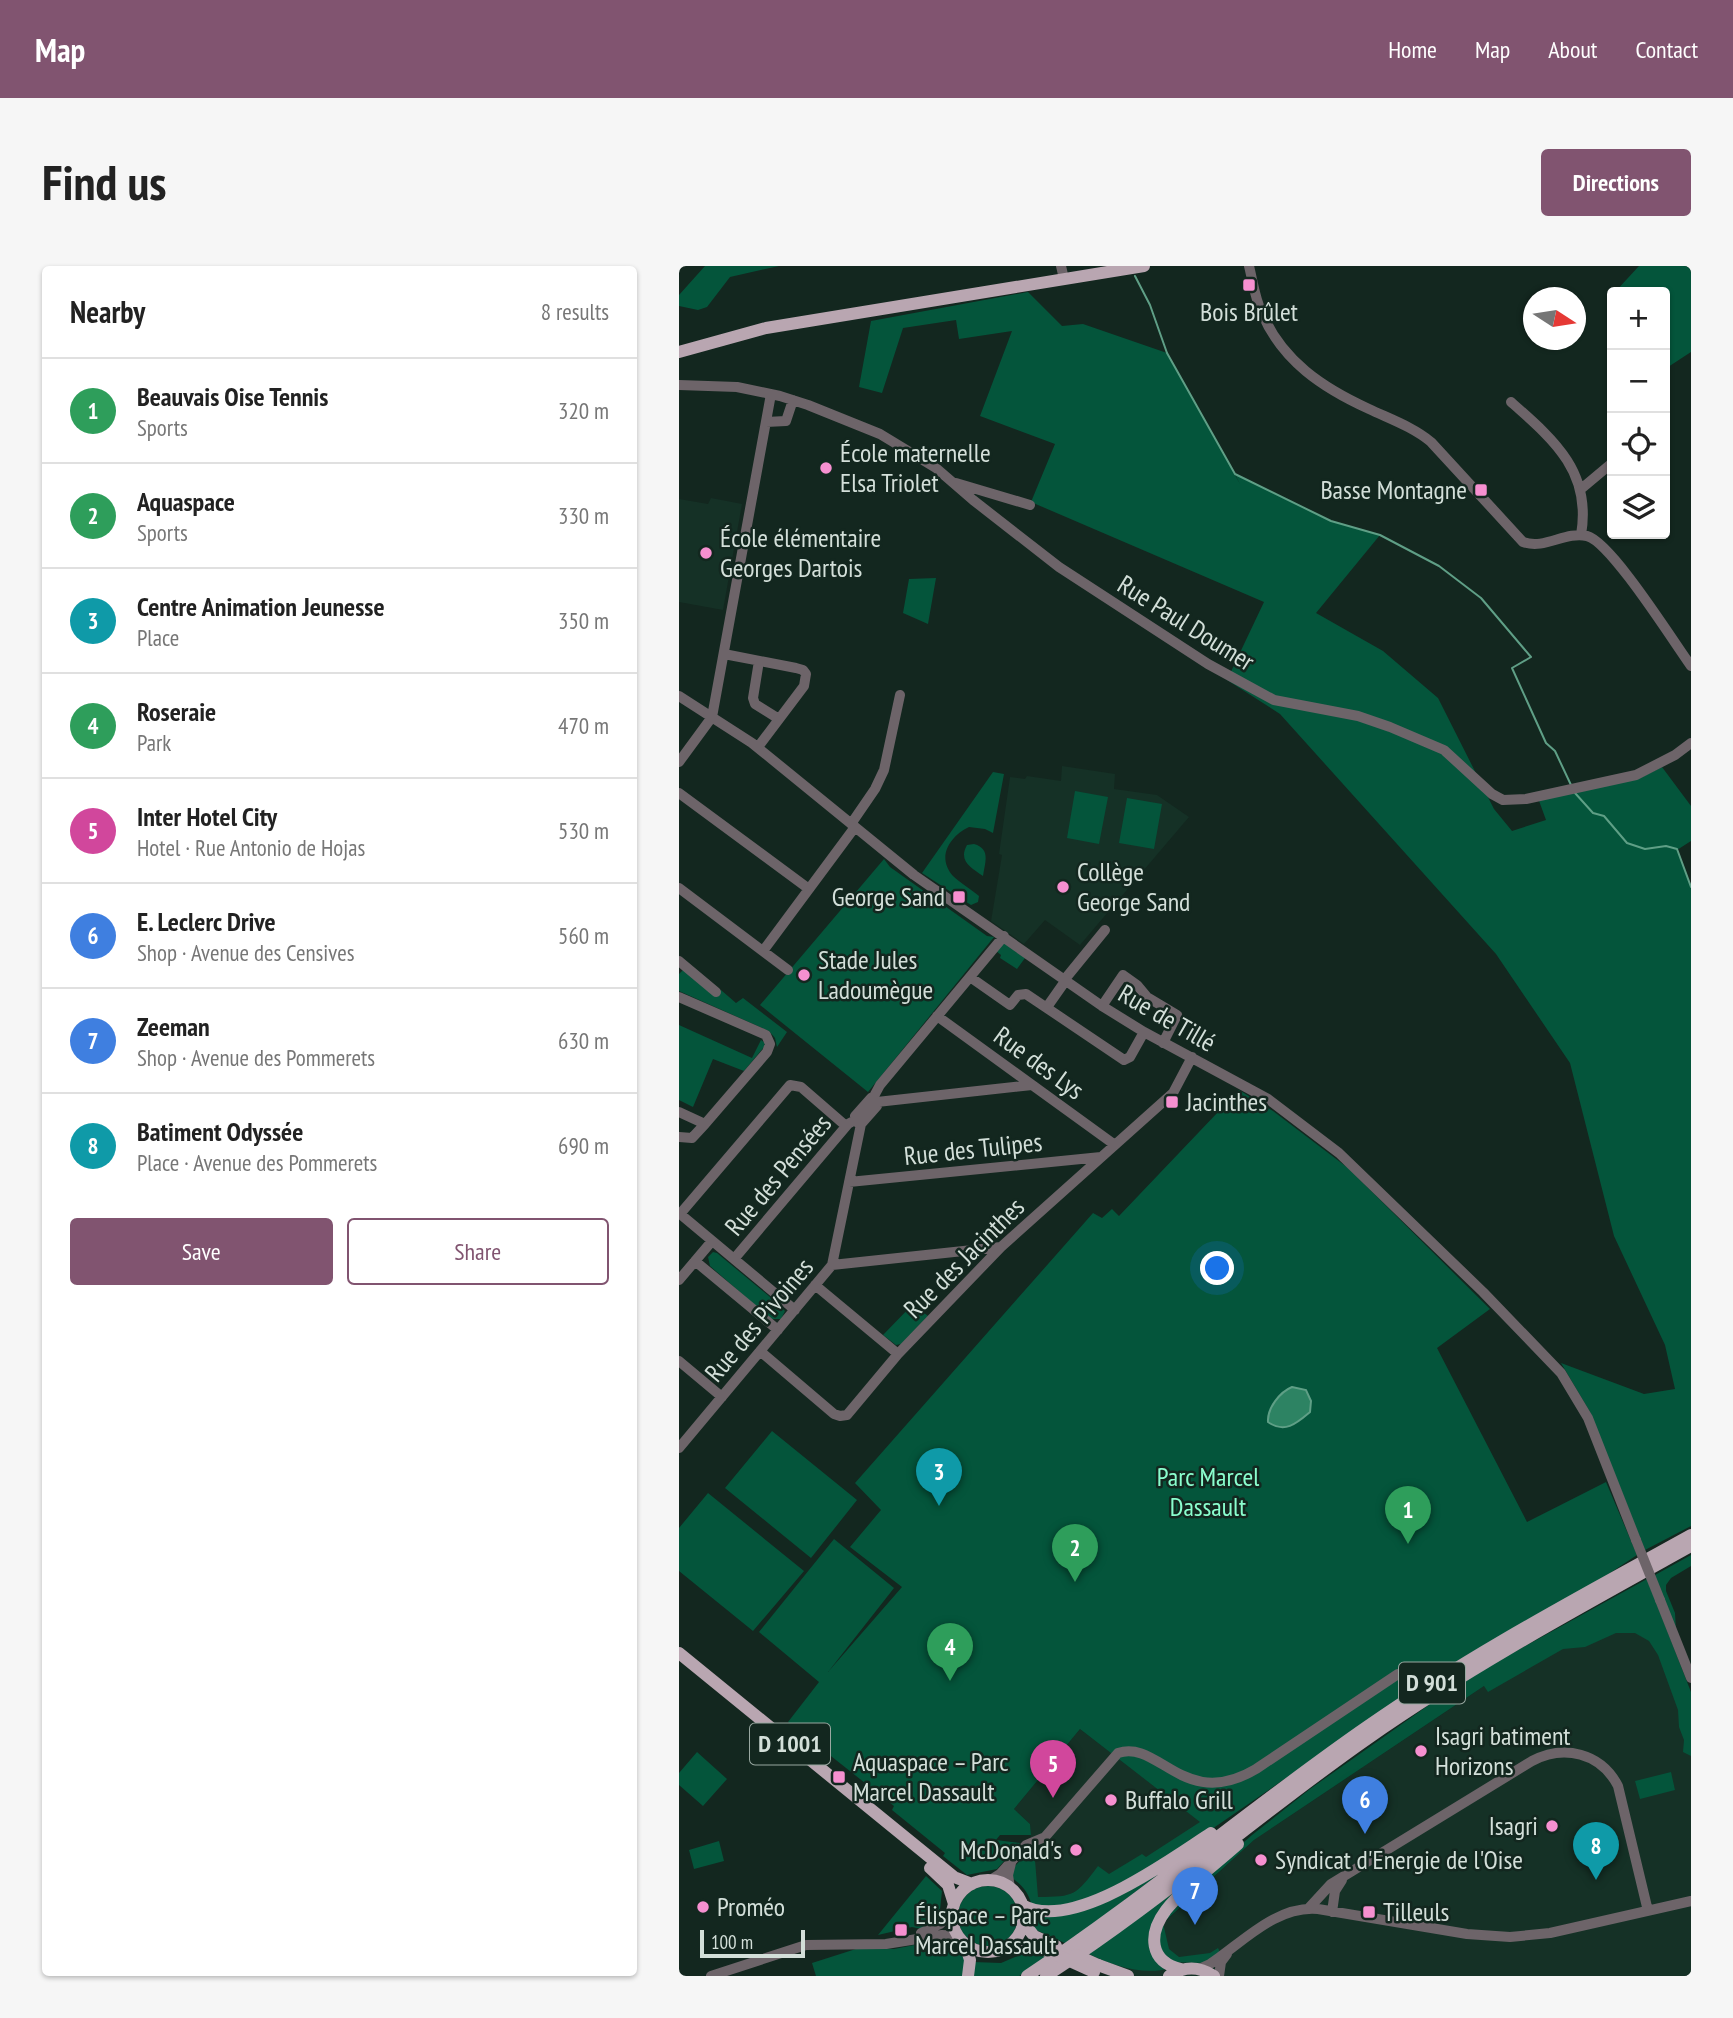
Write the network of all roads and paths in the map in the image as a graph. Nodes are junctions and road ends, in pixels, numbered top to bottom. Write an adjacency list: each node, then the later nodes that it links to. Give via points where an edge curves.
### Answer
1 (1061, 266): 4 (street)
2 (1144, 266): 4 (main road)
3 (1249, 266): 15 (street, via 1261,312 1277,340 1317,382 1431,442 1523,542 1535,545)
4 (1064, 279): 5 (main road, via 766,328)
5 (679, 352)
6 (679, 384): 7 (street, Rue Paul Doumer)
7 (771, 394): 8 (street, Rue Paul Doumer); 10 (street)
8 (793, 400): 10 (street, via 786,421); 12 (street, Rue Paul Doumer, via 880,435)
9 (1511, 402): 13 (street, via 1570,463)
10 (766, 422): 16 (street)
11 (1607, 467): 13 (street)
12 (956, 483): 14 (street); 23 (street, Rue Paul Doumer, via 1059,567 1215,668 1274,700 1366,718 1444,750 1503,800 1636,775)
13 (1581, 489): 15 (street)
14 (1030, 505)
15 (1581, 535): 18 (street, via 1608,550)
16 (724, 654): 17 (street); 21 (street)
17 (759, 661): 22 (street, via 755,704); 22 (street, via 806,674 804,686)
18 (1691, 666)
19 (899, 695): 27 (street, via 884,770)
20 (679, 696): 21 (street, Rue de Tillé)
21 (712, 717): 24 (street, Rue de Tillé); 25 (street)
22 (779, 719): 24 (street)
23 (1691, 743)
24 (758, 747): 27 (street, Rue de Tillé)
25 (679, 762)
26 (679, 793): 29 (street)
27 (853, 825): 29 (street); 31 (street, Rue de Tillé, via 915,875)
28 (679, 888): 32 (street)
29 (809, 889): 32 (street)
30 (1105, 930): 36 (street)
31 (1004, 936): 35 (street, Rue des Pensées); 36 (street, Rue de Tillé)
32 (763, 951): 34 (street)
33 (679, 961): 37 (street)
34 (788, 970)
35 (970, 977): 40 (street, via 1010,1005 1024,993); 41 (street, Rue des Pensées)
36 (1065, 980): 39 (street, Rue de Tillé); 40 (street)
37 (716, 992)
38 (679, 997): 49 (street, via 766,1035 770,1041 767,1052)
39 (1102, 1006): 42 (street, Rue de Tillé); 43 (street, via 1123,975 1177,1015)
40 (1047, 1007): 42 (street, via 1124,1060 1130,1058)
41 (937, 1016): 45 (street, Rue des Lys); 46 (street, Rue des Pensées, via 880,1085)
42 (1144, 1032): 43 (street, Rue de Tillé)
43 (1163, 1042): 44 (street, Rue de Tillé)
44 (1192, 1058): 51 (street, Rue des Jacinthes, via 1173,1093); 73 (street, Rue de Tillé, bridge, via 1268,1099 1334,1149 1561,1373 1592,1427)
45 (1032, 1085): 46 (street); 51 (street, Rue des Lys)
46 (875, 1100): 48 (street, Rue des Pensées, via 869,1099)
47 (679, 1112): 49 (street)
48 (854, 1123): 53 (street, Rue des Pivoines); 54 (street, via 801,1087 790,1085); 57 (street, Rue des Pensées)
49 (705, 1124): 50 (street, via 692,1138)
50 (679, 1138)
51 (1115, 1145): 52 (street, Rue des Jacinthes)
52 (1101, 1157): 53 (street, Rue des Tulipes); 56 (street, Rue des Jacinthes)
53 (849, 1182): 59 (street, Rue des Pivoines)
54 (680, 1214): 55 (street)
55 (712, 1241): 57 (street); 58 (street)
56 (1001, 1247): 59 (street); 65 (street, Rue des Jacinthes)
57 (734, 1259): 62 (street)
58 (695, 1261): 60 (street); 63 (street)
59 (832, 1265): 61 (street, Rue des Pivoines)
60 (679, 1280)
61 (815, 1285): 62 (street, Rue des Pivoines); 65 (street)
62 (795, 1310): 63 (street, Rue des Pivoines)
63 (778, 1330): 64 (street, Rue des Pivoines)
64 (760, 1351): 65 (street, Rue des Jacinthes, via 839,1416 847,1415); 67 (street, Rue des Pivoines)
65 (898, 1354)
66 (679, 1361): 67 (street)
67 (722, 1397): 68 (street, Rue des Pivoines)
68 (679, 1448)
69 (1691, 1535): 75 (main road, D 901, via 1464,1662)
70 (1691, 1546): 74 (main road, D 901, via 1500,1653)
71 (680, 1658): 79 (main road, D 1001, via 956,1879); 83 (main road, D 1001, via 934,1871 950,1888)
72 (1398, 1674): 76 (street, via 1233,1780 1196,1781 1140,1752 1118,1754 1045,1837 1026,1844)
73 (1691, 1678)
74 (1345, 1754): 93 (main road, via 1166,1910 1155,1934 1155,1951 1163,1962); 99 (main road, D 901)
75 (1271, 1797): 82 (main road, via 1105,1898 1048,1910); 98 (main road, D 901, via 1115,1916)
76 (1013, 1860): 78 (street); 80 (street)
77 (1345, 1877): 84 (street, via 1324,1889); 85 (street, via 1538,1758 1572,1752 1601,1764 1619,1786); 86 (street, via 1335,1891)
78 (989, 1881): 79 (main road); 80 (main road)
79 (972, 1884): 83 (main road)
80 (1010, 1888): 82 (main road)
81 (1691, 1901): 85 (street)
82 (1021, 1905): 87 (main road)
83 (953, 1907): 88 (main road, via 953,1922); 89 (street, via 935,1928)
84 (1308, 1909): 86 (street); 91 (street, via 1281,1916)
85 (1648, 1911): 86 (street, via 1550,1933 1502,1937)
86 (1332, 1912)
87 (1023, 1922): 90 (main road); 92 (main road)
88 (962, 1940): 89 (street, via 942,1935); 90 (main road, via 985,1952); 97 (main road, via 970,1960)
89 (891, 1944): 96 (street, via 807,1945)
90 (1007, 1947): 92 (main road)
91 (1233, 1948): 94 (street); 102 (street)
92 (1053, 1949): 95 (main road, bridge)
93 (1181, 1969): 94 (main road); 101 (main road)
94 (1199, 1969): 102 (main road)
95 (1098, 1971): 100 (main road)
96 (711, 1976)
97 (968, 1976)
98 (1027, 1976)
99 (1046, 1976)
100 (1128, 1976)
101 (1169, 1976)
102 (1216, 1976)

